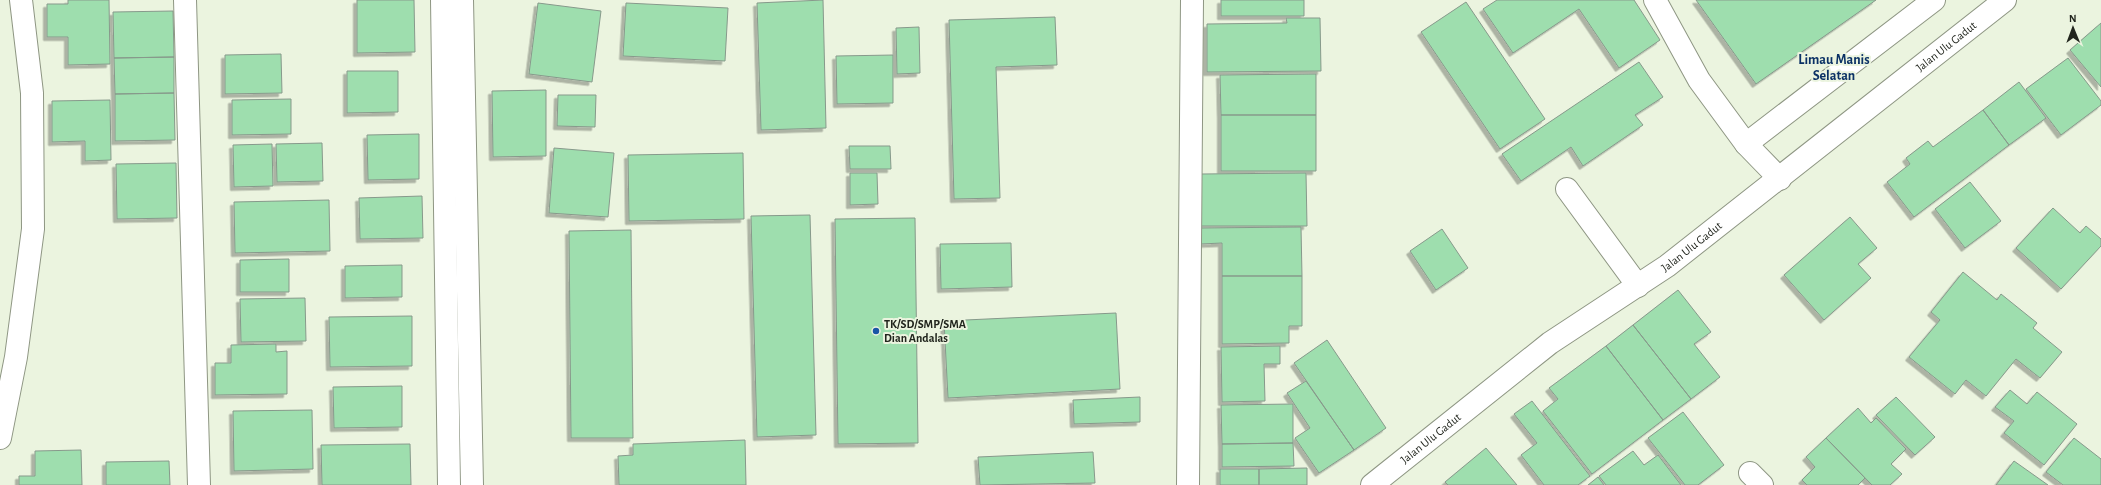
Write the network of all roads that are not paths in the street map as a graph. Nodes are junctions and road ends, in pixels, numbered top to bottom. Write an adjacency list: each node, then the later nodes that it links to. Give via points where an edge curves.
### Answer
1 (21, 0): 13 (street, via 32,93 33,229 16,357)
2 (185, 0): 14 (street)
3 (442, 0): 15 (street)
4 (462, 0): 16 (street)
5 (1192, 0): 17 (street)
6 (1655, 0): 9 (street, via 1699,80)
7 (1934, 0): 9 (street)
8 (2005, 0): 10 (street, Jalan Ulu Gadut)
9 (1746, 144): 10 (street)
10 (1780, 179): 12 (street, Jalan Ulu Gadut)
11 (1567, 189): 12 (street)
12 (1638, 286): 18 (street, Jalan Ulu Gadut, via 1550,343)
13 (0, 438)
14 (199, 485)
15 (449, 485)
16 (472, 485)
17 (1188, 485)
18 (1372, 485)

